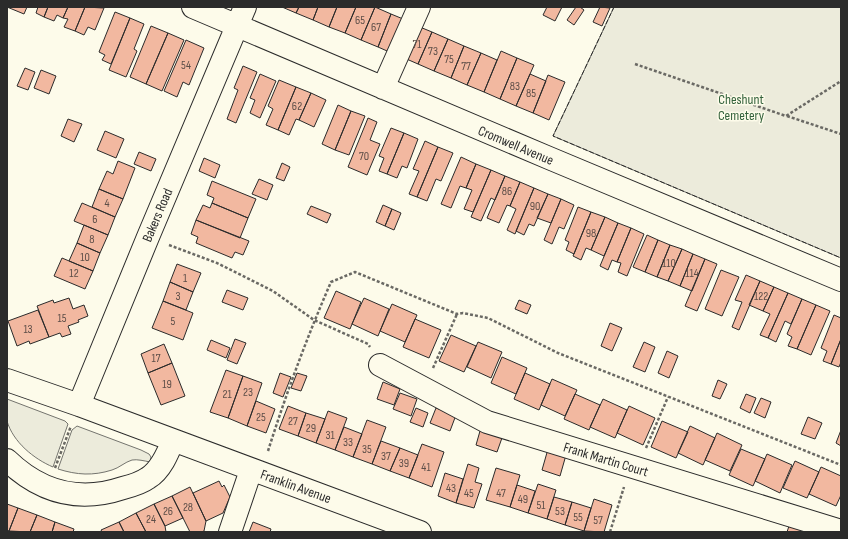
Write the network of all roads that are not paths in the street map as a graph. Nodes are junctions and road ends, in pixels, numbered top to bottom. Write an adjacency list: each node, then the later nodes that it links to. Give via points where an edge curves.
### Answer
1 (193, 7): 3 (street, Cromwell Avenue)
2 (418, 7): 4 (street)
3 (241, 16): 4 (street, Cromwell Avenue); 8 (street, Bakers Road)
4 (383, 88): 5 (street, Cromwell Avenue)
5 (841, 280)
6 (380, 365): 12 (street, Frank Martin Court, via 487,422)
7 (7, 380): 8 (street, Franklin Avenue)
8 (79, 405): 9 (street, Franklin Avenue)
9 (173, 440): 10 (street, via 163,461 149,478 108,493 92,495 75,495 48,488 30,479); 11 (street, Franklin Avenue)
10 (7, 460)
11 (256, 471): 13 (street); 14 (street, Franklin Avenue)
12 (841, 531)
13 (230, 532)
14 (420, 532)

